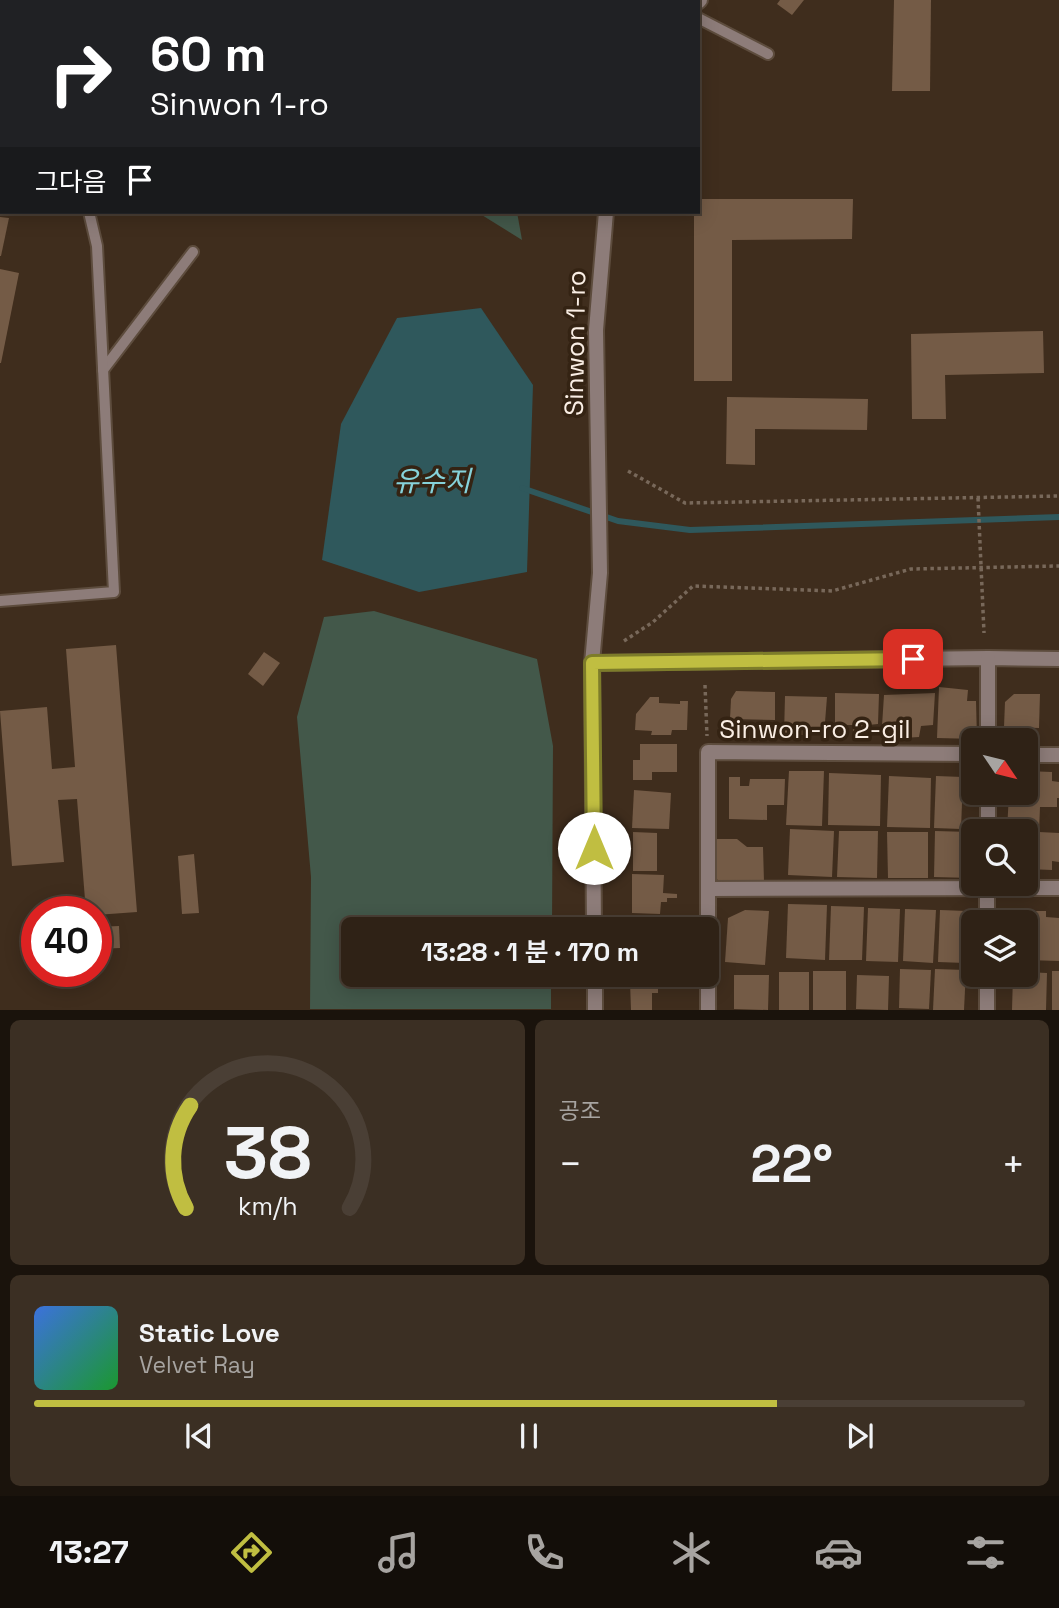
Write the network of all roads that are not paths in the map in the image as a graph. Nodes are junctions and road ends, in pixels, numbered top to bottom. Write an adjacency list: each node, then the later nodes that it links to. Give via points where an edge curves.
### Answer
1 (700, 19): 2 (lane)
2 (768, 54)
3 (89, 214): 6 (lane, via 97,246)
4 (606, 214): 10 (street, Sinwon 1-ro, via 596,330 600,573)
5 (193, 252): 6 (lane)
6 (103, 370): 7 (lane, via 114,592)
7 (0, 601)
8 (988, 658): 9 (street); 10 (street); 11 (street)
9 (1059, 659)
10 (592, 663): 19 (street)
11 (988, 728)
12 (961, 754): 18 (street, Sinwon-ro 2-gil, via 708,752)
13 (1038, 755): 14 (street)
14 (1059, 755)
15 (961, 886): 18 (street)
16 (1038, 887): 17 (street)
17 (1059, 888)
18 (708, 889): 23 (street, Sinwon-ro 2-gil)
19 (594, 917)
20 (594, 987): 22 (street)
21 (987, 987): 24 (street)
22 (595, 1010)
23 (708, 1010)
24 (987, 1010)

